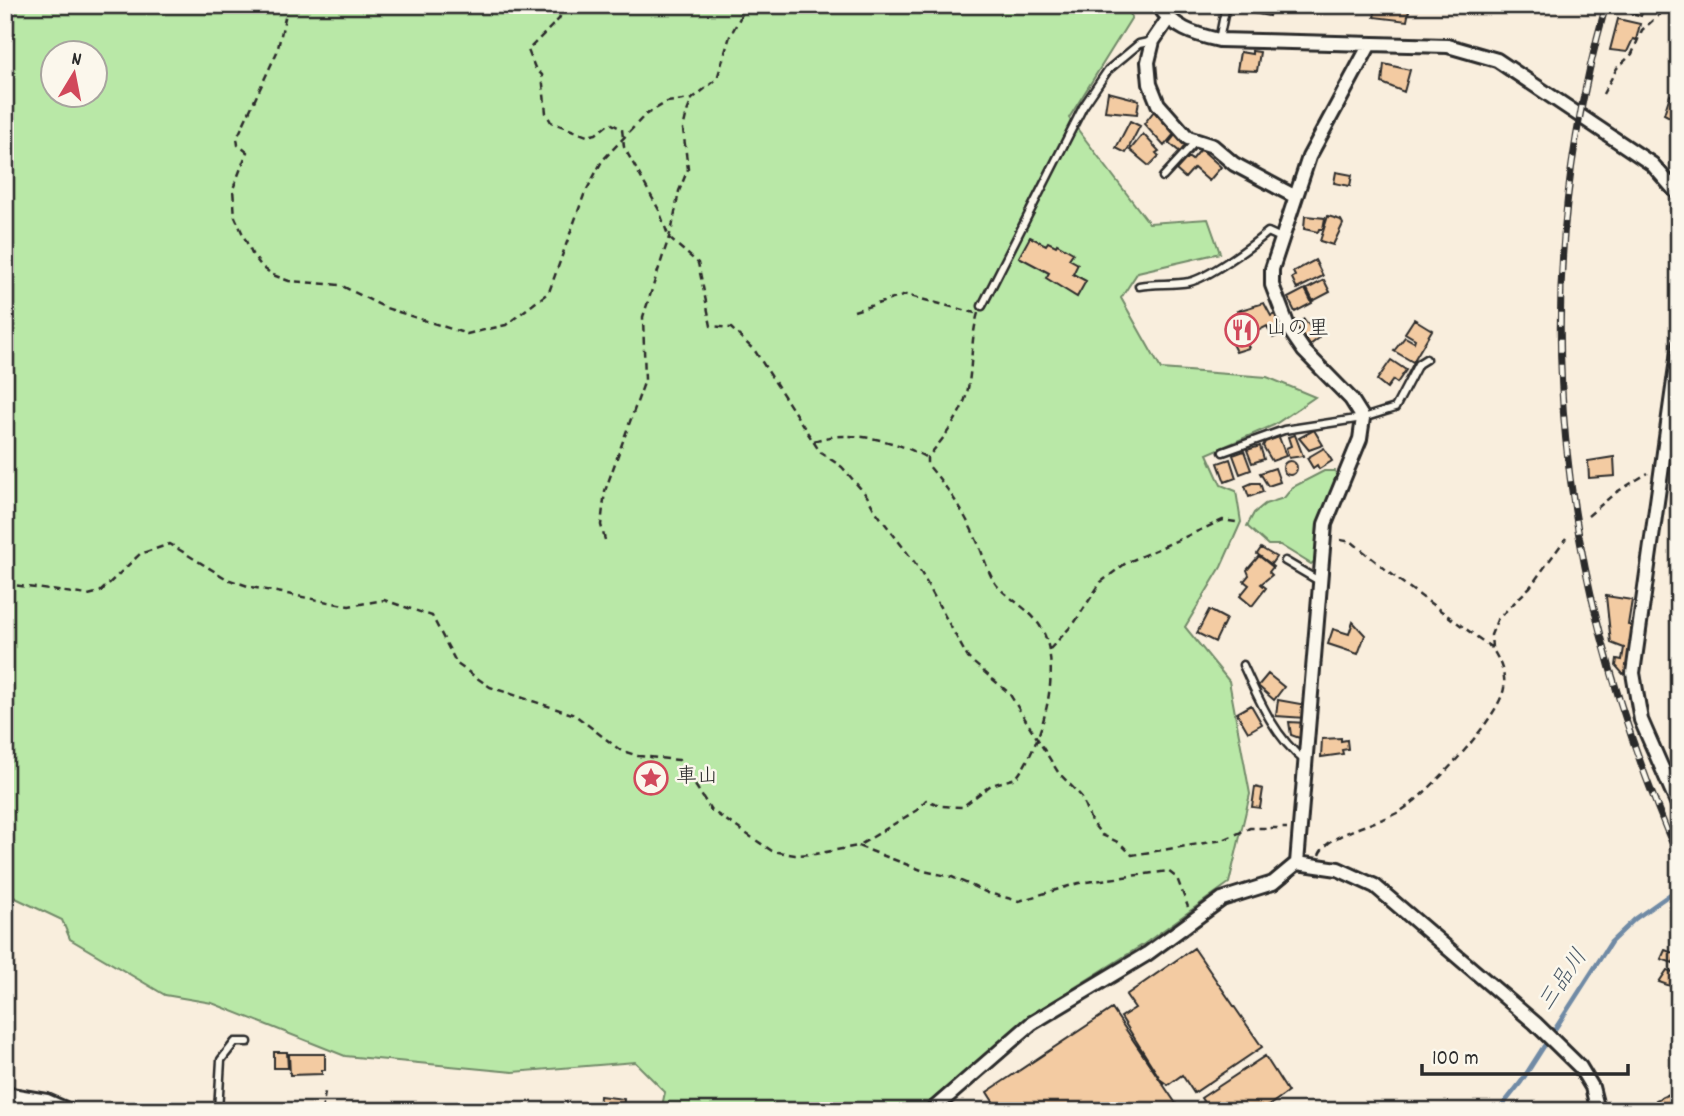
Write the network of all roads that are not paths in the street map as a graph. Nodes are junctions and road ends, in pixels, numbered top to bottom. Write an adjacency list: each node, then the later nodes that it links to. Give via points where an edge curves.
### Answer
1 (1158, 5): 3 (street)
2 (1226, 5): 4 (lane)
3 (1168, 19): 4 (street, via 1182,30); 5 (street)
4 (1219, 40): 6 (street)
5 (1153, 41): 7 (street, via 1148,62 1158,104); 14 (lane, via 1139,44 1108,70 1083,107)
6 (1370, 44): 9 (street, via 1448,47 1497,60); 11 (street, via 1324,125)
7 (1196, 141): 8 (lane); 11 (street, via 1213,146 1234,164)
8 (1163, 177)
9 (1674, 179): 10 (street)
10 (1679, 195)
11 (1294, 196): 12 (street)
12 (1280, 238): 13 (lane, via 1268,232 1200,279); 17 (street, via 1272,285 1283,316 1304,351 1351,399)
13 (1139, 286)
14 (982, 306)
15 (1679, 345): 18 (street)
16 (1426, 359): 17 (lane, via 1418,365 1395,408)
17 (1363, 418): 19 (lane, via 1284,430); 21 (street, via 1360,439 1328,513)
18 (1674, 432): 24 (street, via 1661,465 1633,673 1641,720)
19 (1223, 452)
20 (1285, 561): 21 (lane)
21 (1321, 582): 23 (street)
22 (1243, 665): 23 (lane, via 1279,733)
23 (1306, 762): 25 (street)
24 (1679, 807)
25 (1297, 863): 30 (street, via 1273,883 1222,899 1147,954 1032,1023); 31 (street, via 1338,869 1375,886 1580,1067 1592,1087)
26 (248, 1042): 29 (lane, via 235,1042 221,1060)
27 (5, 1094): 28 (street, via 47,1101)
28 (70, 1111)
29 (218, 1111)
30 (931, 1111)
31 (1598, 1111)

